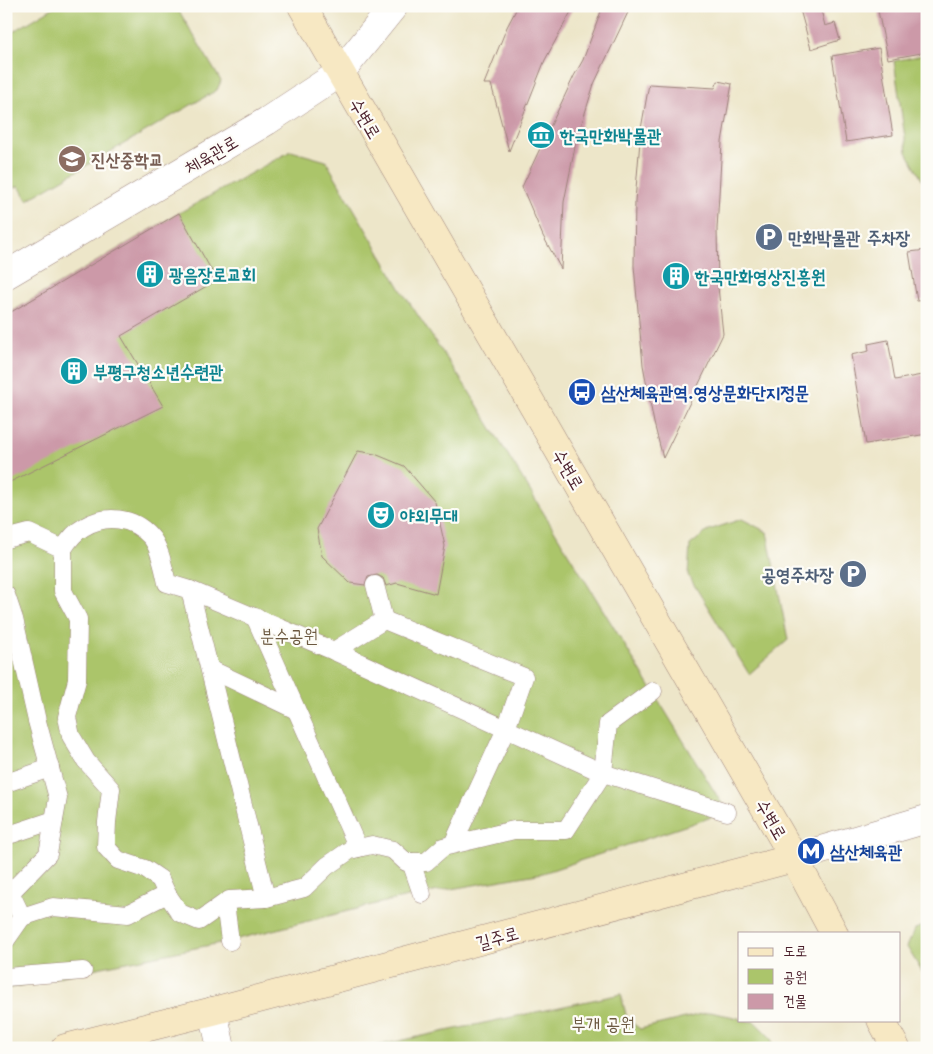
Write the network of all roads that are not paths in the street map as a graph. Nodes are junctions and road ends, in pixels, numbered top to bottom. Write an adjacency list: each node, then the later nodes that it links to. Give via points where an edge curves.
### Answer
1 (302, 6): 3 (main road, 수변로)
2 (394, 6): 3 (street, 체육관로)
3 (340, 73): 4 (street, 체육관로, via 267,121); 26 (main road, 수변로)
4 (6, 275)
5 (6, 539): 6 (street, via 29,533)
6 (63, 549): 8 (street, via 83,527 106,518 133,522 152,537 167,583); 28 (street, via 63,591 78,619 77,680 67,717 71,736 86,761 111,789 106,847 118,860 145,869 160,879)
7 (375, 585): 11 (street)
8 (190, 590): 10 (street); 13 (street)
9 (7, 599): 17 (street)
10 (255, 617): 12 (street); 15 (street)
11 (384, 620): 12 (street); 16 (street, via 524,677)
12 (334, 651): 16 (street)
13 (210, 669): 15 (street); 31 (street)
14 (653, 691): 18 (street, via 608,724)
15 (296, 710): 25 (street)
16 (506, 729): 18 (street); 24 (street)
17 (50, 768): 19 (street); 22 (street, via 58,798)
18 (602, 773): 20 (street); 24 (street, via 566,830 514,830)
19 (6, 783)
20 (726, 812)
21 (927, 819): 26 (street, 길주로)
22 (54, 820): 23 (street); 30 (street, via 48,854)
23 (8, 830)
24 (453, 844): 27 (street, via 443,847 426,862)
25 (358, 848): 27 (street, via 372,845 393,850 406,862); 31 (street, via 327,866 304,888)
26 (794, 858): 34 (main road, 수변로); 39 (main road, 길주로)
27 (411, 862): 29 (street)
28 (167, 894): 32 (street, via 180,913 199,921); 33 (street, via 128,914 54,907)
29 (422, 894)
30 (9, 896): 33 (street)
31 (266, 898): 32 (street)
32 (225, 903): 36 (street)
33 (22, 917): 35 (street)
34 (833, 932)
35 (6, 940)
36 (230, 941)
37 (83, 971): 38 (street)
38 (6, 977)
39 (213, 1011): 41 (main road, 길주로); 42 (street)
40 (882, 1022): 43 (main road)
41 (65, 1048)
42 (221, 1048)
43 (896, 1048)

